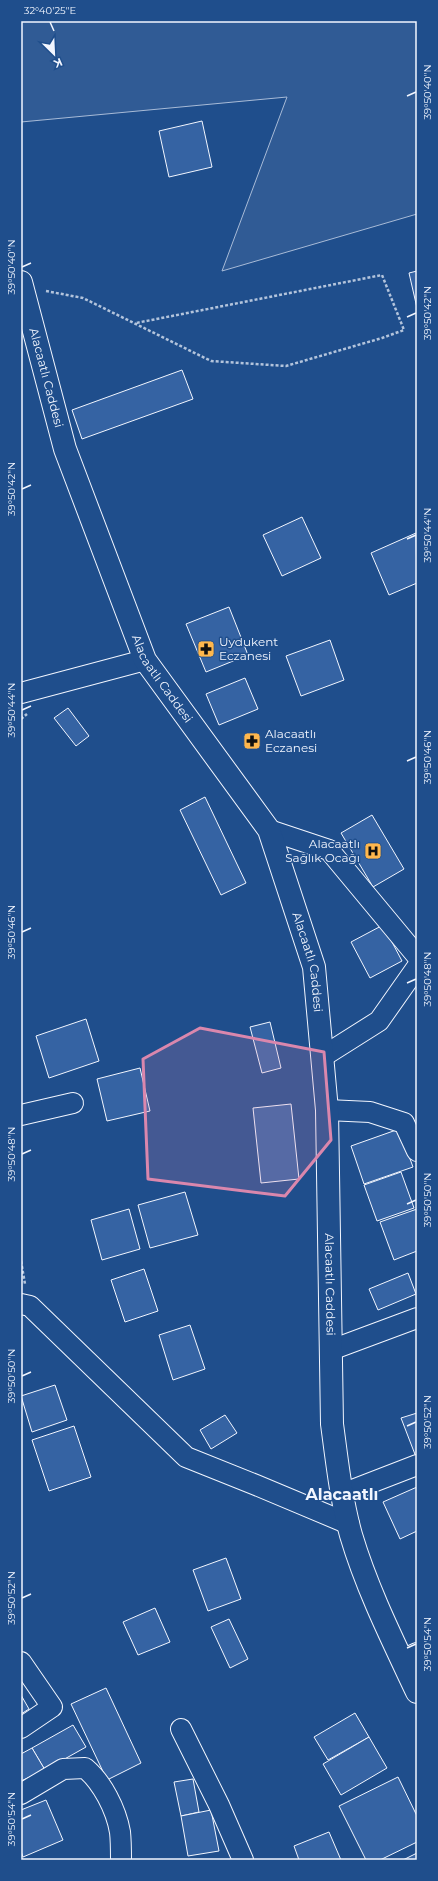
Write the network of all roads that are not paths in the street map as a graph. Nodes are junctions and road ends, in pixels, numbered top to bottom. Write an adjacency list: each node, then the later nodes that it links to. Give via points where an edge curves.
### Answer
1 (22, 284): 2 (street, Alacaatlı Caddesi, via 65,449)
2 (145, 660): 3 (street); 4 (street, Alacaatlı Caddesi)
3 (21, 693)
4 (269, 830): 5 (street, via 329,850); 8 (street, Alacaatlı Caddesi, via 314,967)
5 (410, 939): 6 (street)
6 (417, 956)
7 (417, 967): 8 (street, via 378,1021)
8 (322, 1057): 10 (street, Alacaatlı Caddesi)
9 (73, 1103): 11 (street)
10 (327, 1110): 12 (street, via 370,1112 404,1123); 15 (street, Alacaatlı Caddesi)
11 (21, 1115)
12 (417, 1151)
13 (24, 1307): 18 (street, via 186,1457)
14 (417, 1318): 15 (street)
15 (331, 1350): 17 (street, Alacaatlı Caddesi, via 332,1424)
16 (417, 1465): 17 (street)
17 (342, 1494): 18 (street, Alacaatlı Caddesi)
18 (349, 1524): 19 (street, Alacaatlı Caddesi, via 373,1593)
19 (410, 1656): 21 (street, Alacaatlı Caddesi)
20 (21, 1662): 22 (street, via 52,1707)
21 (417, 1692)
22 (21, 1728)
23 (181, 1729): 26 (street)
24 (21, 1794): 25 (street, via 63,1770 85,1768 102,1787 114,1814 120,1832)
25 (121, 1860)
26 (243, 1860)

